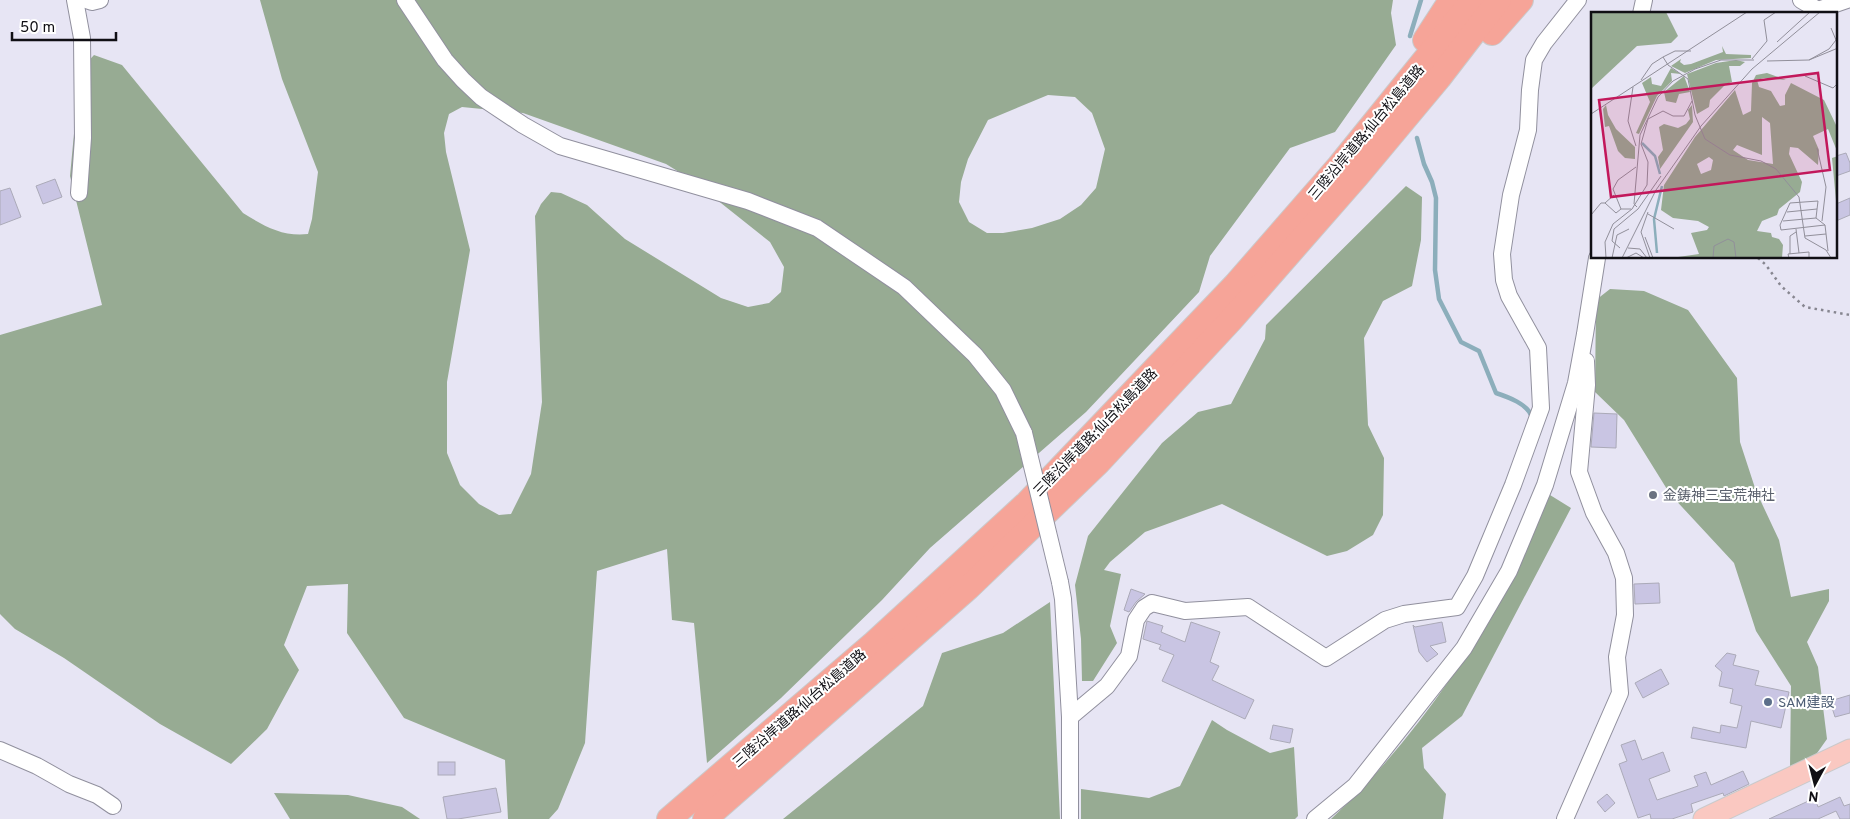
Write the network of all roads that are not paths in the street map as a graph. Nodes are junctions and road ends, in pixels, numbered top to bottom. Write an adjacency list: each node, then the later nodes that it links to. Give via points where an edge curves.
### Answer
1 (75, 0): 14 (street, via 82,38 83,138)
2 (86, 0): 3 (street)
3 (100, 0)
4 (405, 0): 17 (street, bridge, via 457,74 481,97 523,125 560,146 748,201 817,228 904,287 975,355 1004,390 1024,433 1060,582)
5 (1451, 0): 13 (highway)
6 (1474, 0): 13 (highway, 三陸沿岸道路;仙台松島道路)
7 (1499, 0): 13 (highway, 三陸沿岸道路;仙台松島道路, via 1438,78)
8 (1520, 0): 13 (highway, via 1457,74)
9 (1578, 0): 17 (street, via 1534,60 1528,130 1511,196 1502,254 1509,296 1538,348 1541,408 1475,576 1457,607 1404,614 1385,620 1326,658 1248,607 1185,611 1152,603 1136,620 1129,656 1113,679)
10 (1801, 0): 12 (street)
11 (1847, 0): 12 (street)
12 (1818, 12)
13 (1349, 170): 21 (highway, 三陸沿岸道路;仙台松島道路, via 1027,503 874,643); 22 (highway, 三陸沿岸道路;仙台松島道路, via 1231,320 1098,463 968,588)
14 (79, 193)
15 (1597, 259): 16 (street)
16 (1585, 334): 24 (street, via 1576,383 1545,485 1509,571 1452,664 1356,786); 25 (street, via 1587,385 1579,472 1594,513 1616,553 1624,578 1625,615 1617,657 1620,694)
17 (1070, 717): 23 (street)
18 (0, 750): 20 (street, via 97,795)
19 (1850, 750): 26 (main road)
20 (113, 806)
21 (669, 819)
22 (705, 819)
23 (1070, 819)
24 (1315, 819)
25 (1565, 819)
26 (1704, 819)

